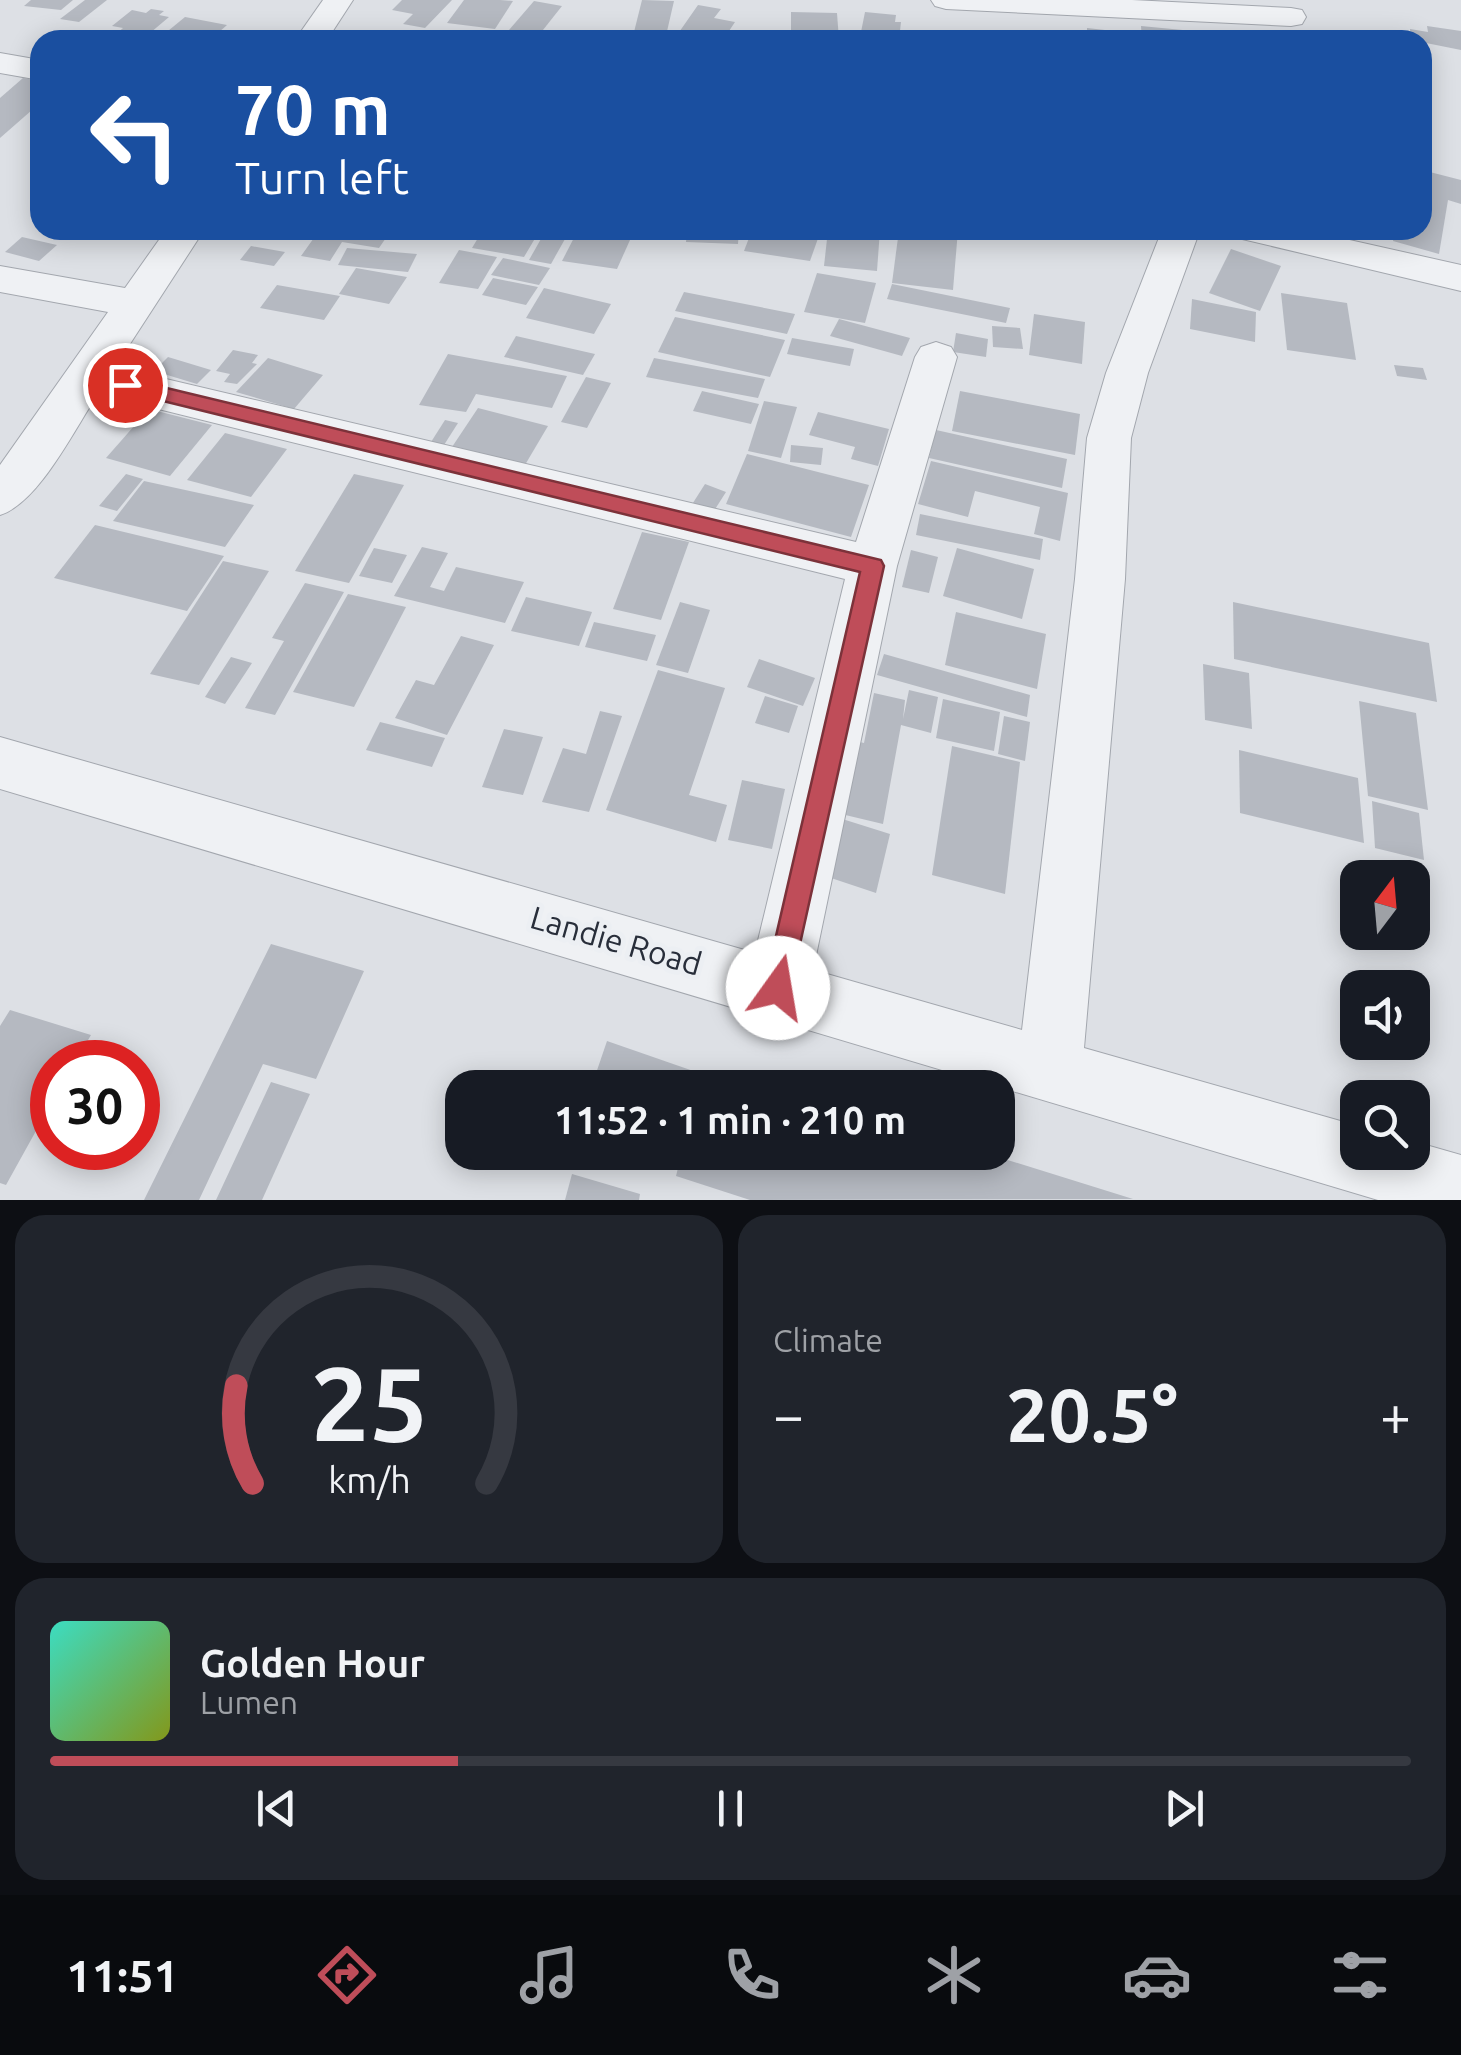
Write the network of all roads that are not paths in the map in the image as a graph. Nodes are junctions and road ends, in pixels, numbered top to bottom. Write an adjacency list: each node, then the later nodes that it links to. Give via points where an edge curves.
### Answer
1 (338, 0): 4 (street)
2 (946, 0): 3 (street)
3 (1291, 19)
4 (318, 30)
5 (0, 63): 6 (street)
6 (30, 68)
7 (178, 240): 12 (street)
8 (1176, 240): 19 (street, via 1109,438)
9 (1295, 240): 10 (street)
10 (1461, 278)
11 (0, 279): 12 (street)
12 (136, 304): 14 (street)
13 (936, 357): 16 (street)
14 (88, 376): 15 (street); 16 (street)
15 (0, 497)
16 (873, 566): 18 (street)
17 (0, 763): 18 (street, Landie Road)
18 (778, 988): 19 (street, Landie Road)
19 (1050, 1067): 20 (street, Landie Road)
20 (1461, 1190)

